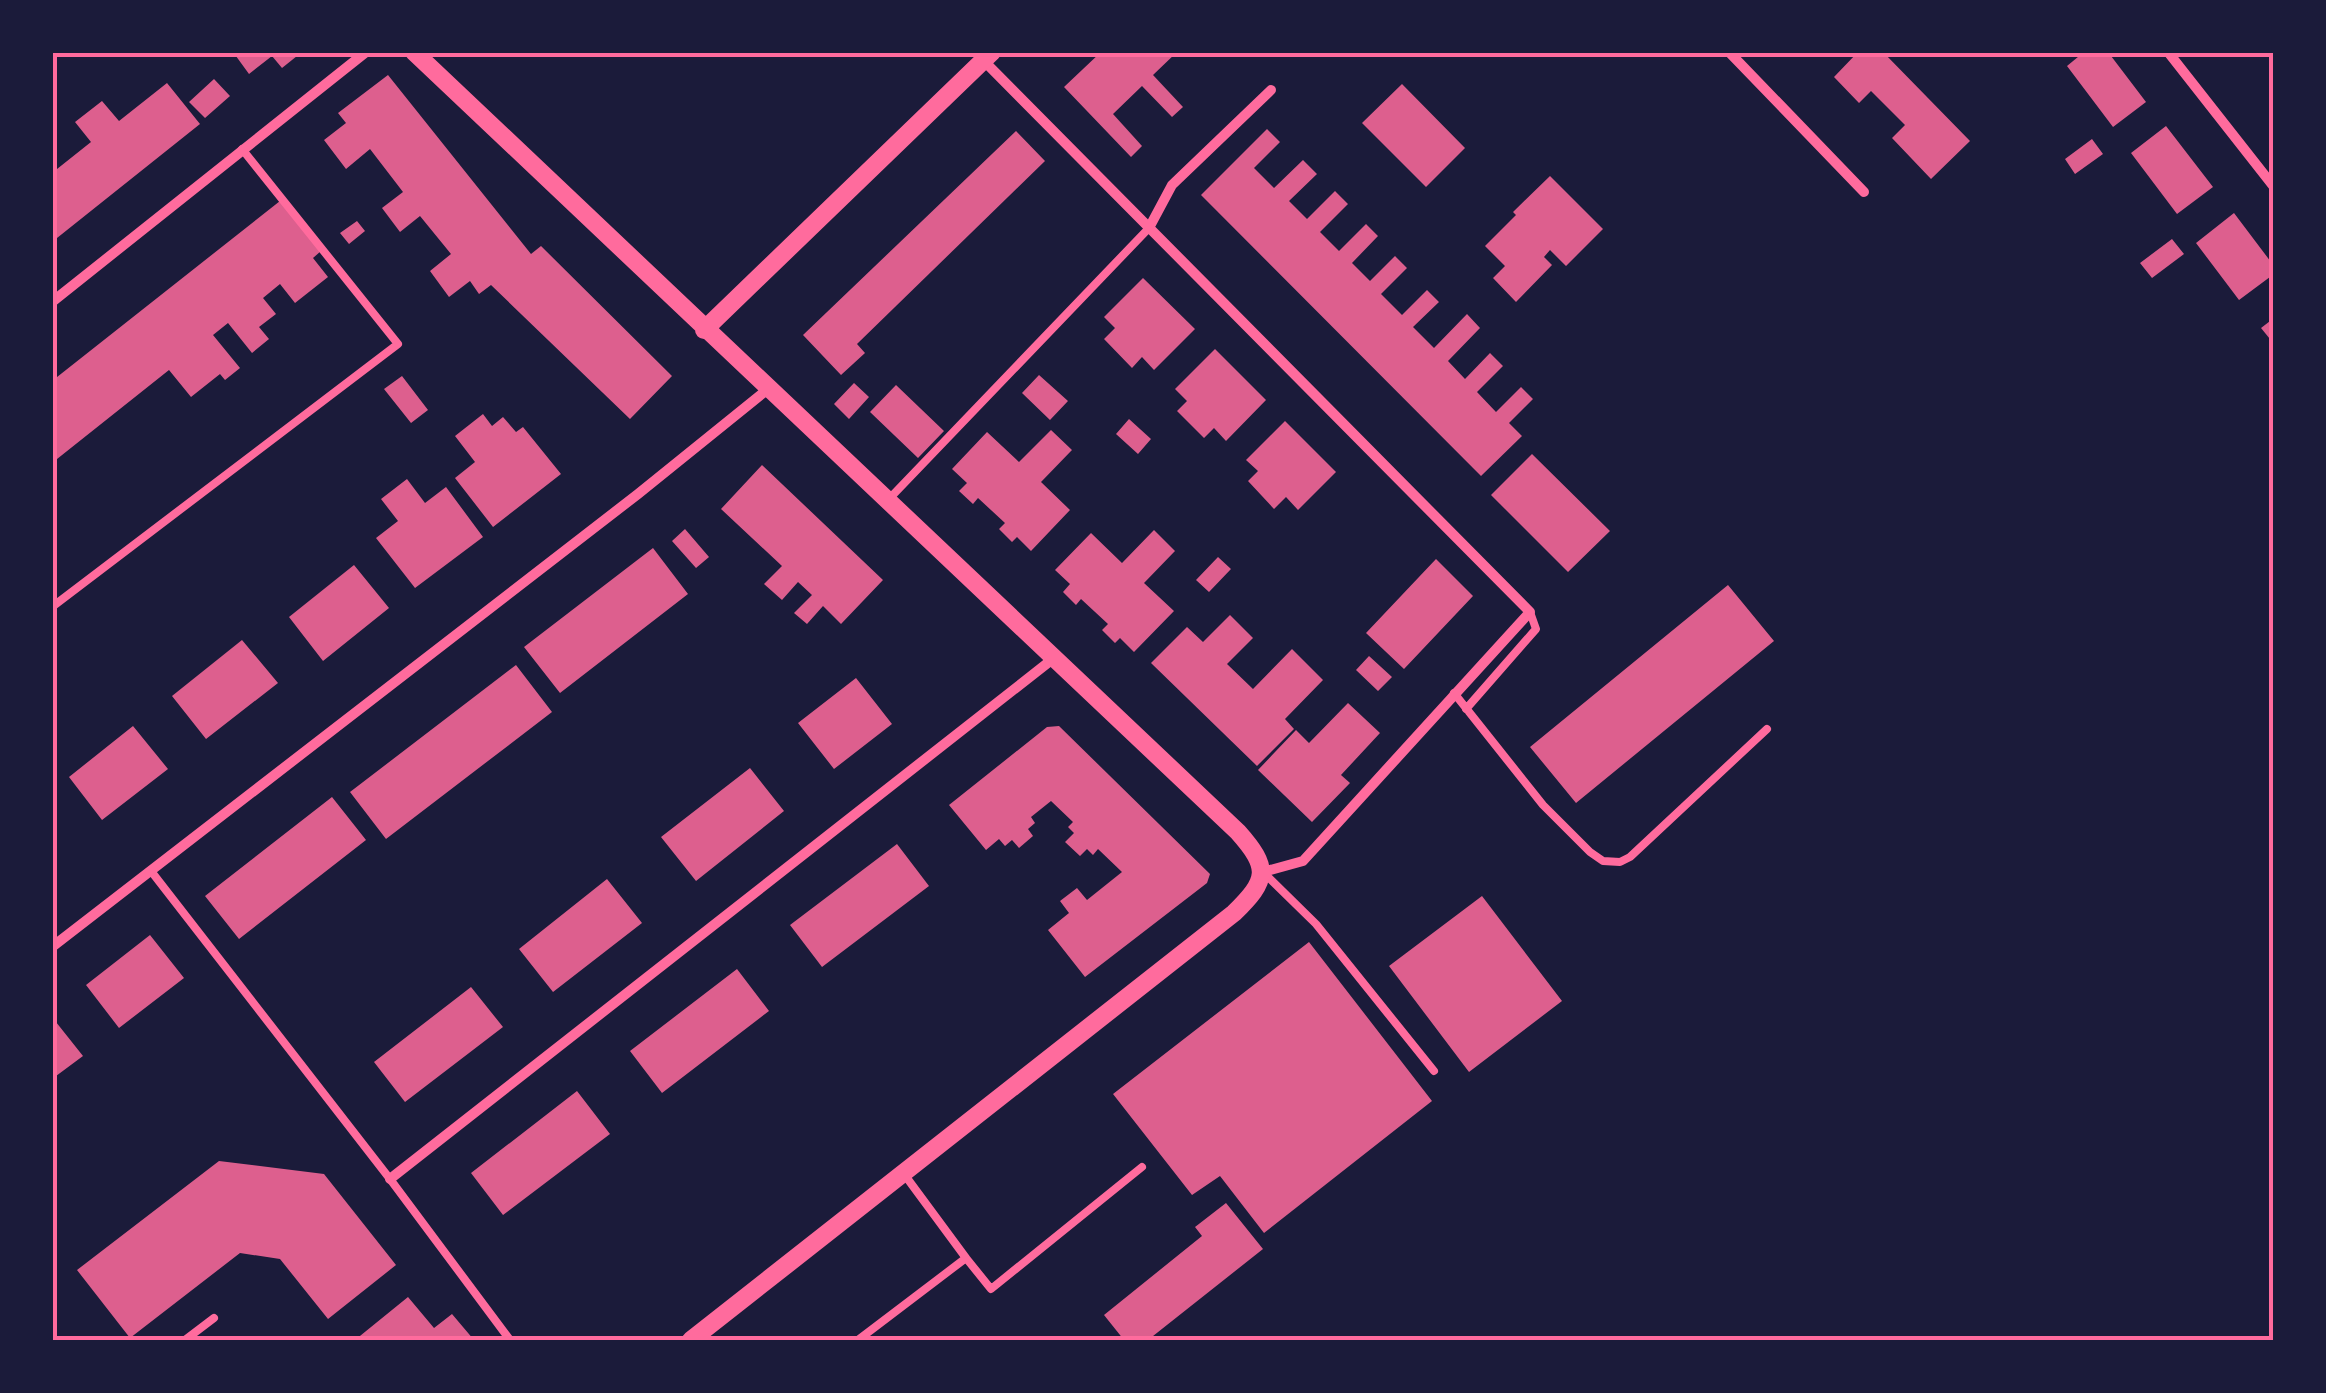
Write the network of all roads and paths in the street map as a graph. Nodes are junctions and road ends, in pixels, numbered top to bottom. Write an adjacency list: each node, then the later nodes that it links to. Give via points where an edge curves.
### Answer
1 (366, 52): 7 (street)
2 (414, 52): 12 (street)
3 (1728, 52): 9 (street)
4 (2168, 52): 8 (street)
5 (988, 56): 10 (street); 12 (street)
6 (1271, 90): 10 (street, via 1172,186)
7 (242, 149): 11 (street); 15 (lane, via 398,344)
8 (2274, 187)
9 (1864, 192)
10 (1148, 228): 14 (lane); 16 (street)
11 (52, 302)
12 (704, 330): 13 (street)
13 (768, 389): 14 (street); 21 (street)
14 (889, 499): 17 (street)
15 (52, 607)
16 (1530, 612): 18 (street); 19 (lane, via 1536,629)
17 (1054, 658): 22 (street, via 1238,832 1259,855); 27 (street)
18 (1454, 693): 19 (lane); 22 (street, via 1303,861)
19 (1466, 709): 20 (lane, via 1590,852 1620,862)
20 (1767, 729)
21 (151, 871): 23 (street); 27 (lane)
22 (1263, 872): 24 (lane, via 1316,924); 26 (street, via 1255,893 1234,913)
23 (52, 947)
24 (1434, 1071)
25 (1142, 1167): 28 (lane, via 991,1289)
26 (904, 1174): 28 (lane); 32 (street)
27 (390, 1179): 31 (lane)
28 (966, 1258): 33 (lane)
29 (214, 1318): 30 (lane)
30 (185, 1340)
31 (510, 1340)
32 (691, 1340)
33 (858, 1340)

